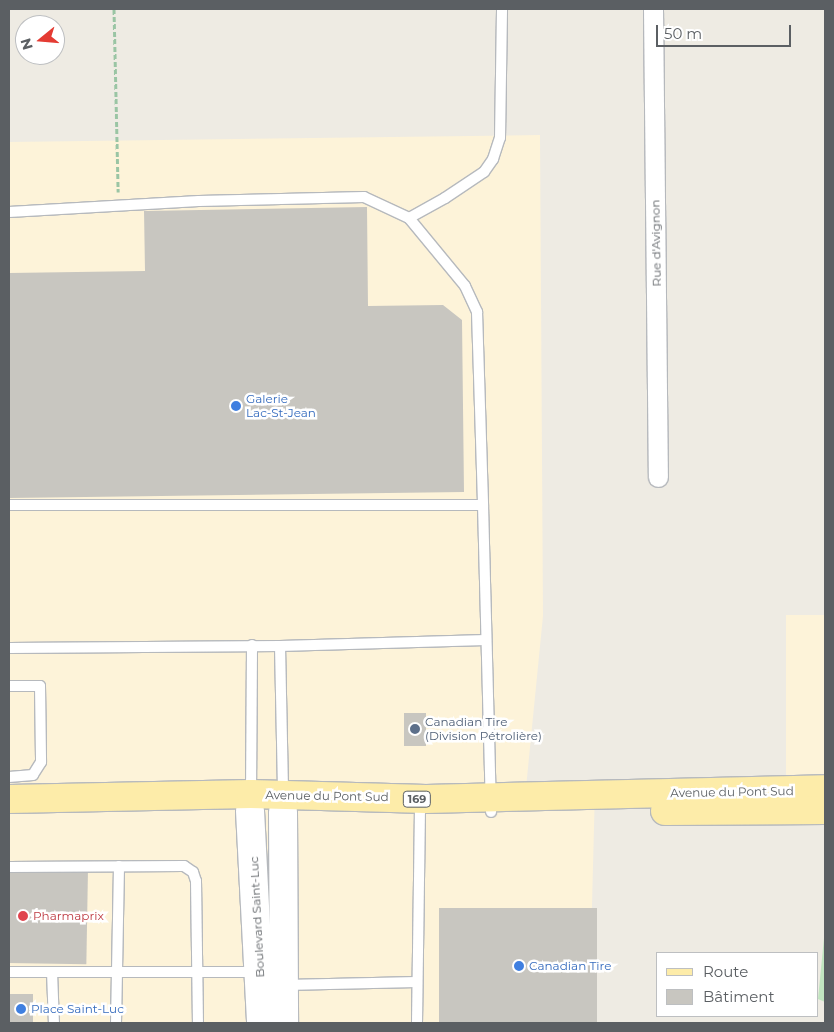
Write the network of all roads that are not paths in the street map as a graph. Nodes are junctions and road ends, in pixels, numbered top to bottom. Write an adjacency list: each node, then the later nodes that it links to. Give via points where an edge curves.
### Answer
1 (502, 9): 4 (lane, via 500,138 493,159 484,172)
2 (653, 9): 5 (street, Rue d'Avignon)
3 (9, 212): 4 (lane, via 291,197 364,197)
4 (409, 218): 7 (lane, via 465,286 477,312)
5 (658, 477)
6 (9, 505): 7 (lane)
7 (483, 505): 8 (lane)
8 (486, 640): 10 (lane); 18 (lane)
9 (252, 645): 10 (lane); 11 (lane); 16 (lane)
10 (280, 646): 17 (lane)
11 (9, 648)
12 (9, 686): 13 (lane, via 40,686 41,762 33,775)
13 (9, 777)
14 (825, 790): 18 (main road, Avenue du Pont Sud / 169)
15 (9, 799): 16 (main road, Avenue du Pont Sud / 169)
16 (251, 803): 17 (main road, Avenue du Pont Sud / 169); 21 (main road, Avenue du Pont Sud / 169); 28 (street, Boulevard Saint-Luc)
17 (283, 804): 18 (main road, Avenue du Pont Sud / 169, via 426,799); 20 (main road, Avenue du Pont Sud / 169); 28 (street, Boulevard Saint-Luc)
18 (491, 804): 19 (main road, Avenue du Pont Sud / 169); 20 (main road, Avenue du Pont Sud / 169)
19 (825, 810)
20 (420, 811): 29 (lane)
21 (9, 814)
22 (119, 866): 23 (lane); 26 (lane); 27 (lane, via 184,866 193,872 196,881)
23 (9, 867)
24 (9, 972): 25 (lane)
25 (52, 972): 26 (lane); 30 (lane)
26 (118, 972): 27 (lane); 31 (lane)
27 (196, 972): 28 (lane); 32 (lane)
28 (272, 979): 29 (lane); 33 (street, Boulevard Saint-Luc); 34 (street, Boulevard Saint-Luc)
29 (418, 982): 35 (lane)
30 (54, 1023)
31 (116, 1023)
32 (198, 1023)
33 (261, 1023)
34 (284, 1023)
35 (417, 1023)

